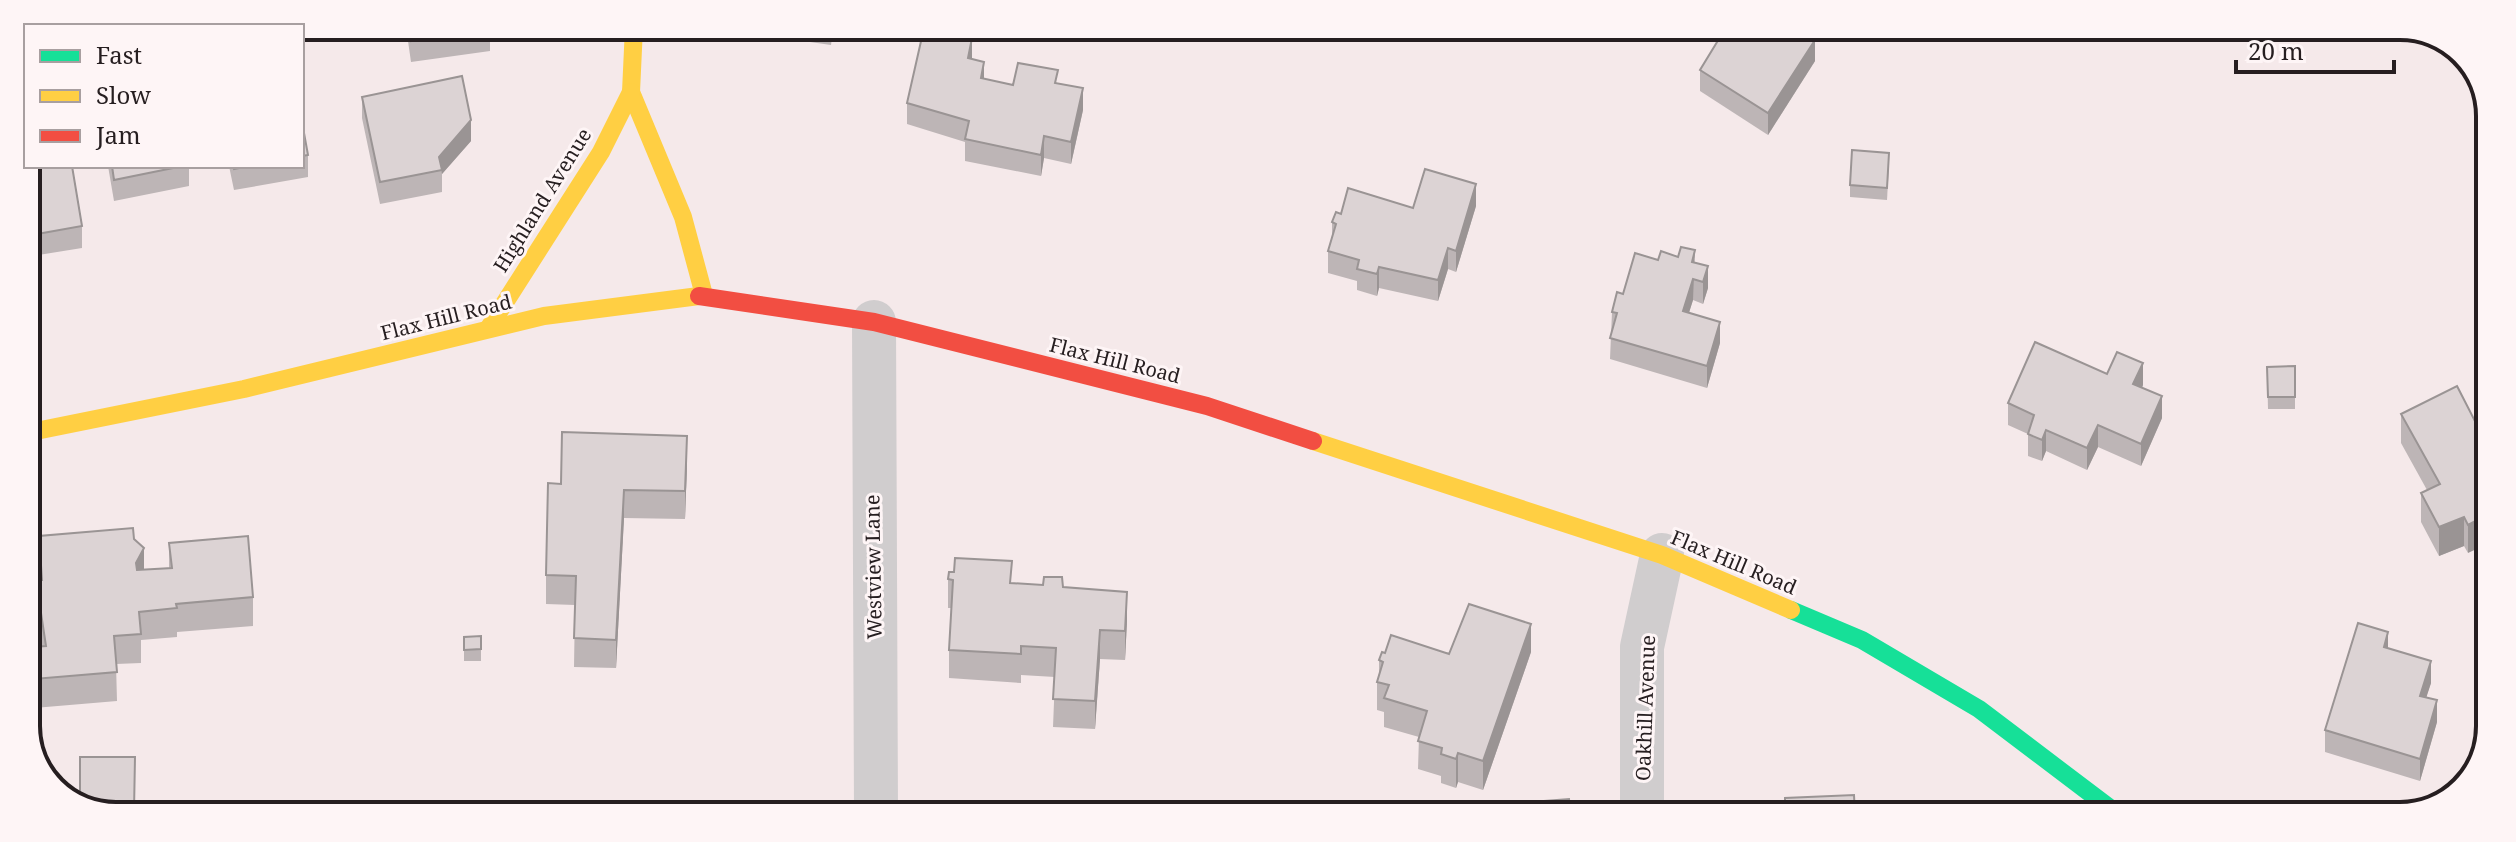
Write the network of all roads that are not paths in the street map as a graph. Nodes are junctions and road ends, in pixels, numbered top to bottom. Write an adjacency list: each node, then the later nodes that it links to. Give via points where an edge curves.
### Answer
1 (633, 40): 2 (main road, Highland Avenue)
2 (631, 92): 3 (main road, Highland Avenue, via 683,217); 5 (main road, Highland Avenue, via 601,152)
3 (704, 295): 4 (main road, Flax Hill Road); 5 (main road, Flax Hill Road, via 544,316)
4 (874, 322): 7 (main road, Flax Hill Road, via 1207,406); 8 (street, Westview Lane)
5 (488, 329): 6 (main road, Flax Hill Road, via 244,389)
6 (40, 430)
7 (1662, 555): 9 (street, Oakhill Avenue, via 1642,647); 10 (main road, Flax Hill Road, via 1862,640 1979,709)
8 (876, 802)
9 (1642, 802)
10 (2102, 802)

